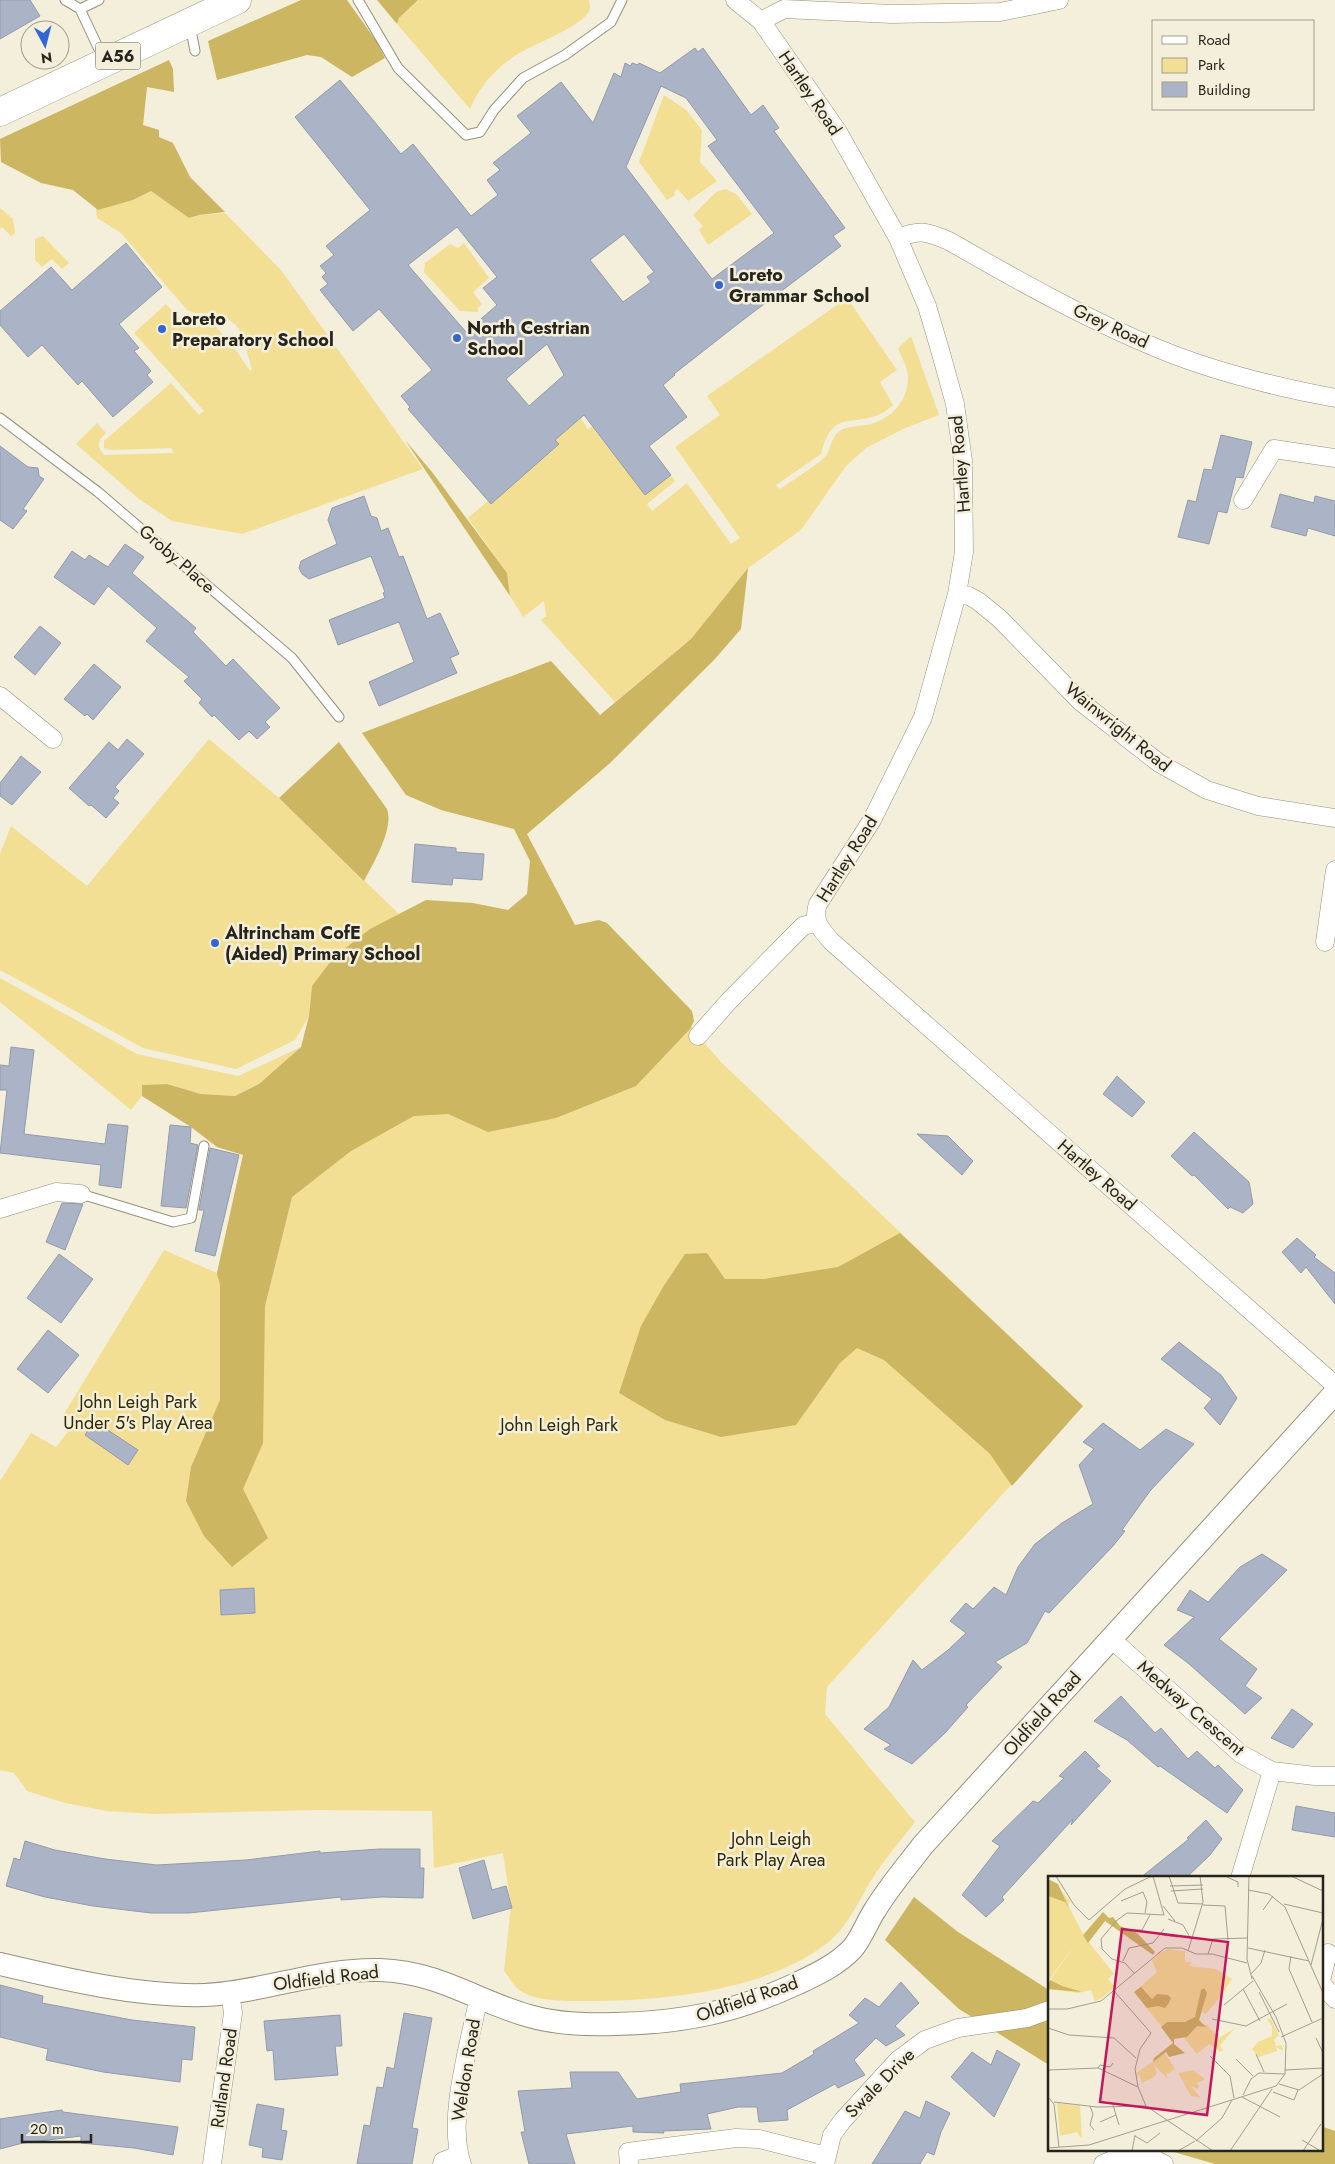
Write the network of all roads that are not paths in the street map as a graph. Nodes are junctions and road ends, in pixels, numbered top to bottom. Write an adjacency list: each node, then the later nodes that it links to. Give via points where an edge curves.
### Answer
1 (65, 0): 8 (lane)
2 (99, 0): 8 (lane)
3 (237, 0): 10 (highway, A56)
4 (358, 0): 5 (lane, via 398,68 470,136 480,132 494,110 523,78 565,55 611,22)
5 (622, 0)
6 (735, 0): 9 (street, Hartley Road)
7 (1059, 0): 9 (street, via 1000,12 892,14 784,9)
8 (80, 9): 12 (lane)
9 (761, 21): 14 (street, Hartley Road, via 838,132)
10 (189, 22): 11 (lane); 12 (highway, A56)
11 (195, 51)
12 (106, 62): 13 (highway, A56)
13 (0, 112)
14 (898, 238): 15 (street, Grey Road, via 915,232 929,232 1072,309 1160,349 1233,374); 19 (street, Hartley Road, via 927,306 955,404 963,461 965,512 964,552)
15 (1335, 398)
16 (0, 418): 21 (lane, Groby Place, via 98,492 292,658)
17 (1335, 458): 18 (street, via 1274,449)
18 (1243, 500)
19 (957, 594): 23 (street, Wainwright Road, via 969,596 992,612 1081,702 1159,764 1206,790 1258,806); 25 (street, Hartley Road, via 923,717 872,820 818,904 815,912)
20 (0, 696): 22 (street)
21 (339, 717)
22 (52, 739)
23 (1335, 818)
24 (1335, 870): 26 (street)
25 (817, 922): 27 (street, Hartley Road, via 804,926); 31 (street, Hartley Road, via 840,948)
26 (1325, 942)
27 (698, 1036)
28 (204, 1146): 29 (lane, via 191,1218 173,1222)
29 (81, 1194): 30 (street, via 56,1192)
30 (0, 1209)
31 (1335, 1385)
32 (1335, 1393): 33 (street, Oldfield Road)
33 (1110, 1638): 34 (street, Medway Crescent, via 1241,1754); 42 (street, Oldfield Road, via 923,1845 876,1908 852,1948 819,1973 773,1994 723,2010 685,2020 645,2023 556,2022 512,2010)
34 (1272, 1770): 35 (street, Medway Crescent); 36 (street)
35 (1335, 1776)
36 (1241, 1876)
37 (1328, 1953): 39 (street)
38 (0, 1964): 41 (street, Oldfield Road, via 61,1979 128,1989 206,1995)
39 (1322, 1977)
40 (1322, 1982): 43 (street)
41 (230, 1992): 42 (street, Oldfield Road, via 315,1975 379,1970 443,1981); 47 (street, Rutland Road, via 233,2013)
42 (479, 1996): 45 (street, Weldon Road, via 458,2102 456,2131)
43 (1335, 1999)
44 (1048, 2010): 46 (street, Swale Drive, via 1027,2018 958,2028 925,2040 898,2060 843,2120 832,2135)
45 (460, 2159): 48 (street, Weldon Road, via 443,2160)
46 (825, 2160): 49 (street, via 759,2139 736,2138 628,2152)
47 (212, 2164)
48 (442, 2164)
49 (629, 2164)
50 (1103, 2164): 51 (street, via 1118,2156 1153,2158)
51 (1164, 2164)

